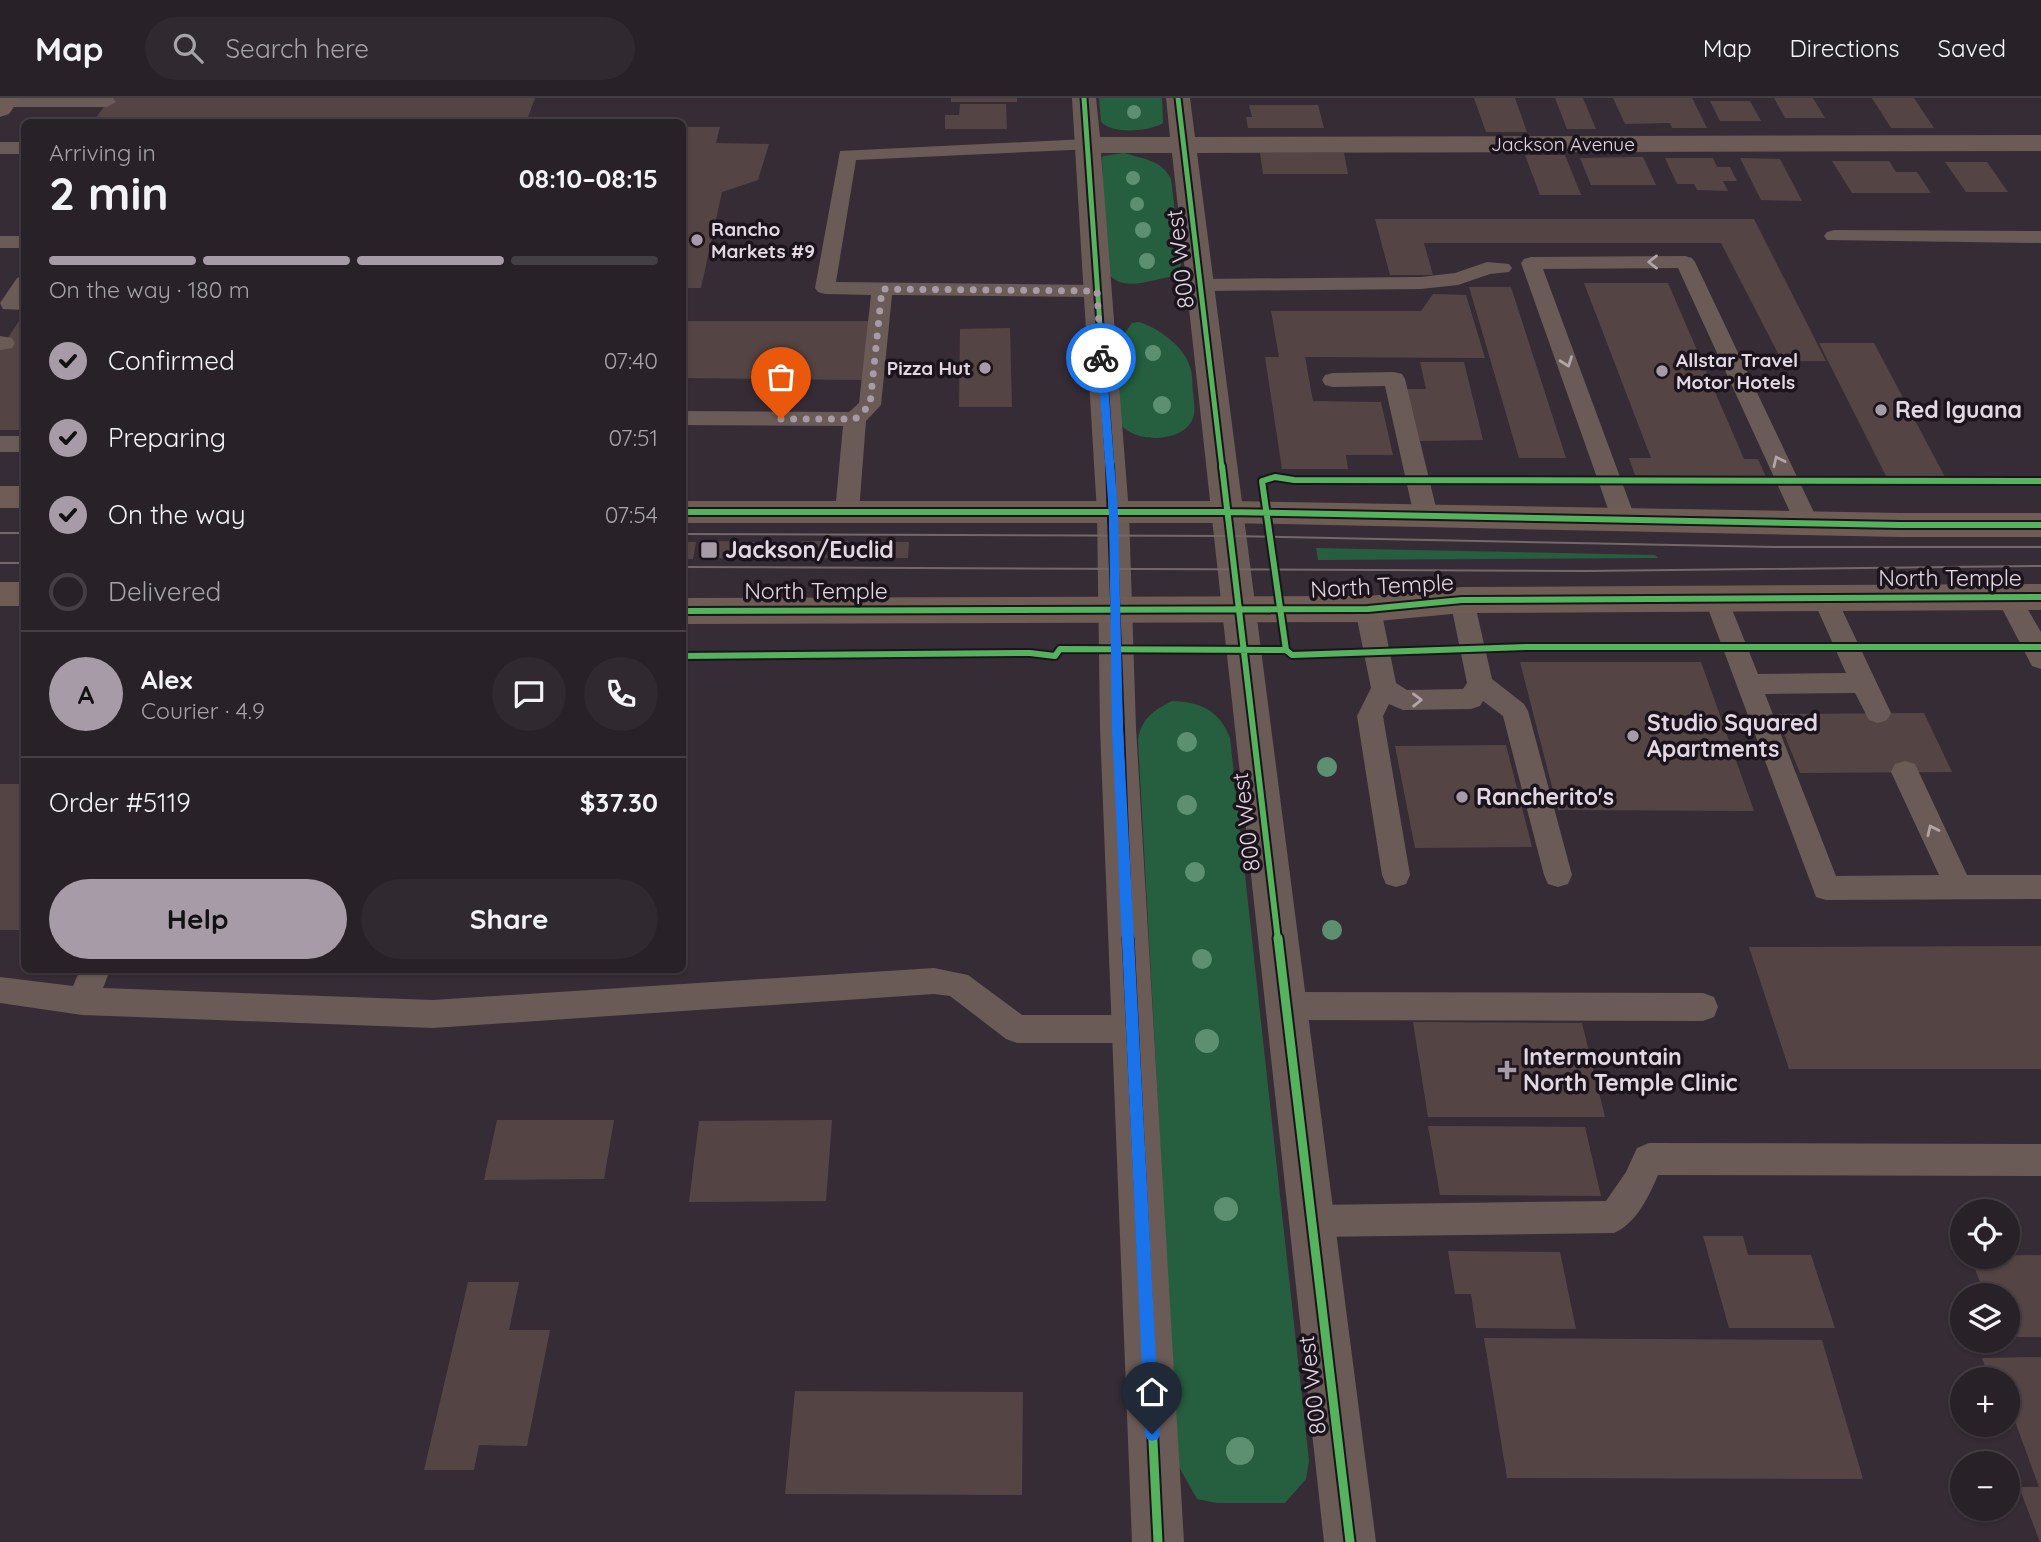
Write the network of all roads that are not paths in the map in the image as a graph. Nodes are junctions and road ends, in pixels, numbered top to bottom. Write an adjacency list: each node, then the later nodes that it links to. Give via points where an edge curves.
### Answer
1 (1084, 98): 6 (street)
2 (1178, 98): 7 (street, 800 West)
3 (107, 102): 4 (lane)
4 (4, 103)
5 (2041, 143): 7 (street, Jackson Avenue)
6 (1086, 145): 7 (street, Jackson Avenue); 17 (lane, via 847,155 825,288); 18 (street)
7 (1185, 145): 15 (street, 800 West)
8 (0, 148): 9 (lane)
9 (21, 148)
10 (1834, 236): 11 (lane)
11 (2041, 237)
12 (0, 242): 13 (lane)
13 (21, 242)
14 (1503, 268): 15 (lane, via 1421,283)
15 (1202, 285): 29 (street, 800 West)
16 (21, 289): 19 (lane)
17 (882, 289): 18 (lane); 22 (lane, via 870,405)
18 (1097, 291): 30 (street)
19 (12, 309)
20 (1333, 380): 31 (lane, via 1394,380)
21 (686, 418): 22 (lane)
22 (855, 419): 28 (lane)
23 (0, 444): 24 (lane)
24 (21, 444)
25 (0, 497): 26 (main road)
26 (21, 497)
27 (686, 512): 28 (main road)
28 (847, 512): 30 (main road)
29 (1229, 512): 30 (main road); 31 (main road); 42 (street, 800 West)
30 (1113, 513): 44 (street)
31 (1426, 516): 32 (main road)
32 (1624, 520): 33 (main road); 33 (lane, one-way to 32, via 1685,262 1531,263)
33 (1807, 523): 34 (main road)
34 (2041, 525)
35 (0, 594): 36 (main road)
36 (21, 594)
37 (1824, 597): 38 (main road, North Temple); 39 (main road, North Temple); 46 (lane)
38 (2024, 597): 45 (lane)
39 (1716, 598): 40 (main road, North Temple); 48 (lane)
40 (1462, 600): 41 (main road, North Temple); 47 (lane)
41 (1368, 609): 42 (main road, North Temple); 49 (lane)
42 (1240, 610): 44 (main road, North Temple); 59 (street, 800 West)
43 (686, 611): 44 (main road, North Temple)
44 (1116, 611): 61 (street)
45 (2041, 659)
46 (1863, 683): 48 (lane); 50 (lane)
47 (1480, 684): 49 (lane, one-way to 47, via 1403,700 1472,699); 53 (lane, via 1516,711)
48 (1749, 684): 54 (lane, via 1826,887)
49 (1384, 688): 52 (lane, via 1370,716)
50 (1878, 713)
51 (1905, 772): 54 (lane, one-way to 51)
52 (1396, 875)
53 (1558, 875)
54 (1959, 887): 55 (lane)
55 (2041, 887)
56 (94, 973): 58 (lane)
57 (0, 990): 58 (lane)
58 (82, 1001): 61 (lane, via 433,1014 934,981 957,984 1017,1029)
59 (1287, 1006): 60 (lane); 63 (street, 800 West)
60 (1703, 1007)
61 (1133, 1029): 64 (street)
62 (2041, 1160): 63 (lane, via 1649,1159 1614,1217)
63 (1312, 1221): 65 (street, 800 West)
64 (1158, 1542)
65 (1350, 1542)

